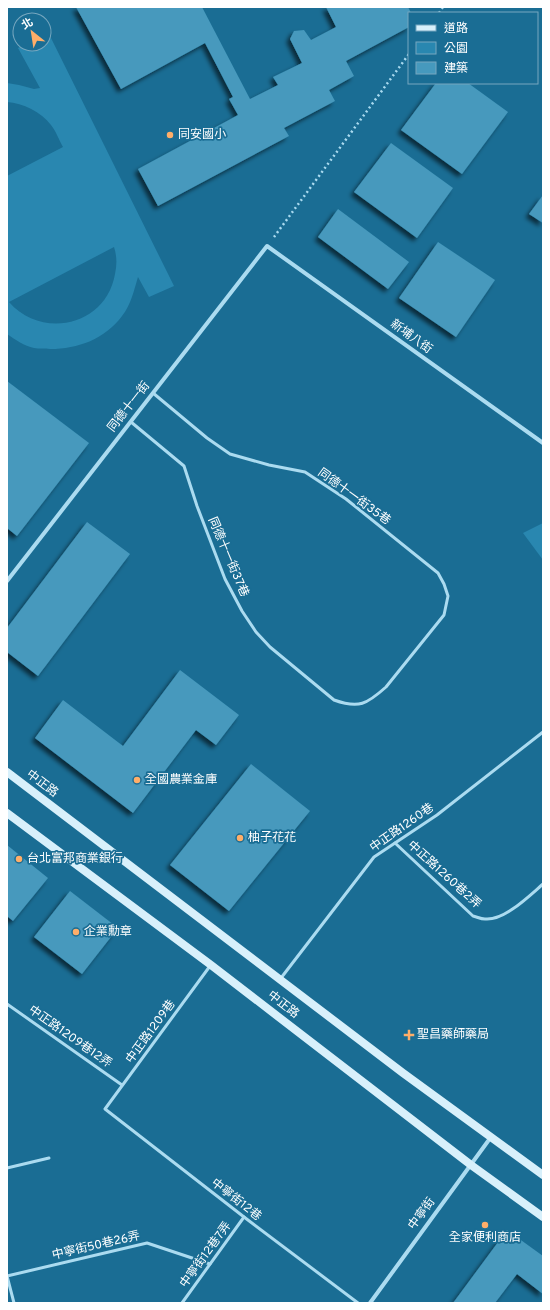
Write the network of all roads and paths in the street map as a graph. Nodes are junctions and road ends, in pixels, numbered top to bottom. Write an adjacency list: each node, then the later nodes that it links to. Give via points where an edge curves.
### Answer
1 (408, 55): 2 (path)
2 (267, 246): 3 (street, 同德十一街); 5 (street, 新埔八街)
3 (153, 393): 4 (street, 同德十一街); 7 (lane, 同德十一街35巷, via 230,454 305,472 346,499 438,573 448,596)
4 (131, 422): 6 (street, 同德十一街); 7 (lane, 同德十一街37巷, via 184,466 225,579 256,632 270,647 334,700 347,704 361,704 374,697 386,687)
5 (543, 443)
6 (7, 581)
7 (444, 615)
8 (543, 732): 11 (lane, 中正路1260巷, via 437,815)
9 (7, 772): 14 (street, 中正路)
10 (7, 813): 13 (street, 中正路)
11 (395, 843): 12 (lane, 中正路1260巷2弄, via 473,916 486,919 500,917); 14 (lane, 中正路1260巷, via 366,865)
12 (543, 884)
13 (211, 965): 16 (lane, 中正路1209巷); 20 (street, 中正路)
14 (280, 980): 18 (street, 中正路)
15 (7, 1004): 16 (lane, 中正路1209巷12弄)
16 (122, 1085): 17 (lane, 中正路1209巷)
17 (105, 1109): 23 (lane, 中寧街12巷)
18 (491, 1137): 20 (street, 中寧街); 22 (street, 中正路)
19 (49, 1158): 21 (lane)
20 (471, 1165): 24 (street, 中正路); 30 (street, 中寧街)
21 (7, 1168)
22 (543, 1175)
23 (244, 1217): 25 (lane, 中寧街12巷7弄); 29 (lane, 中寧街12巷)
24 (543, 1217)
25 (210, 1264): 26 (lane, 中寧街50巷26弄, via 147,1243); 28 (lane, 中寧街12巷7弄)
26 (7, 1275): 27 (lane)
27 (14, 1303)
28 (182, 1303)
29 (358, 1303)
30 (370, 1303)

